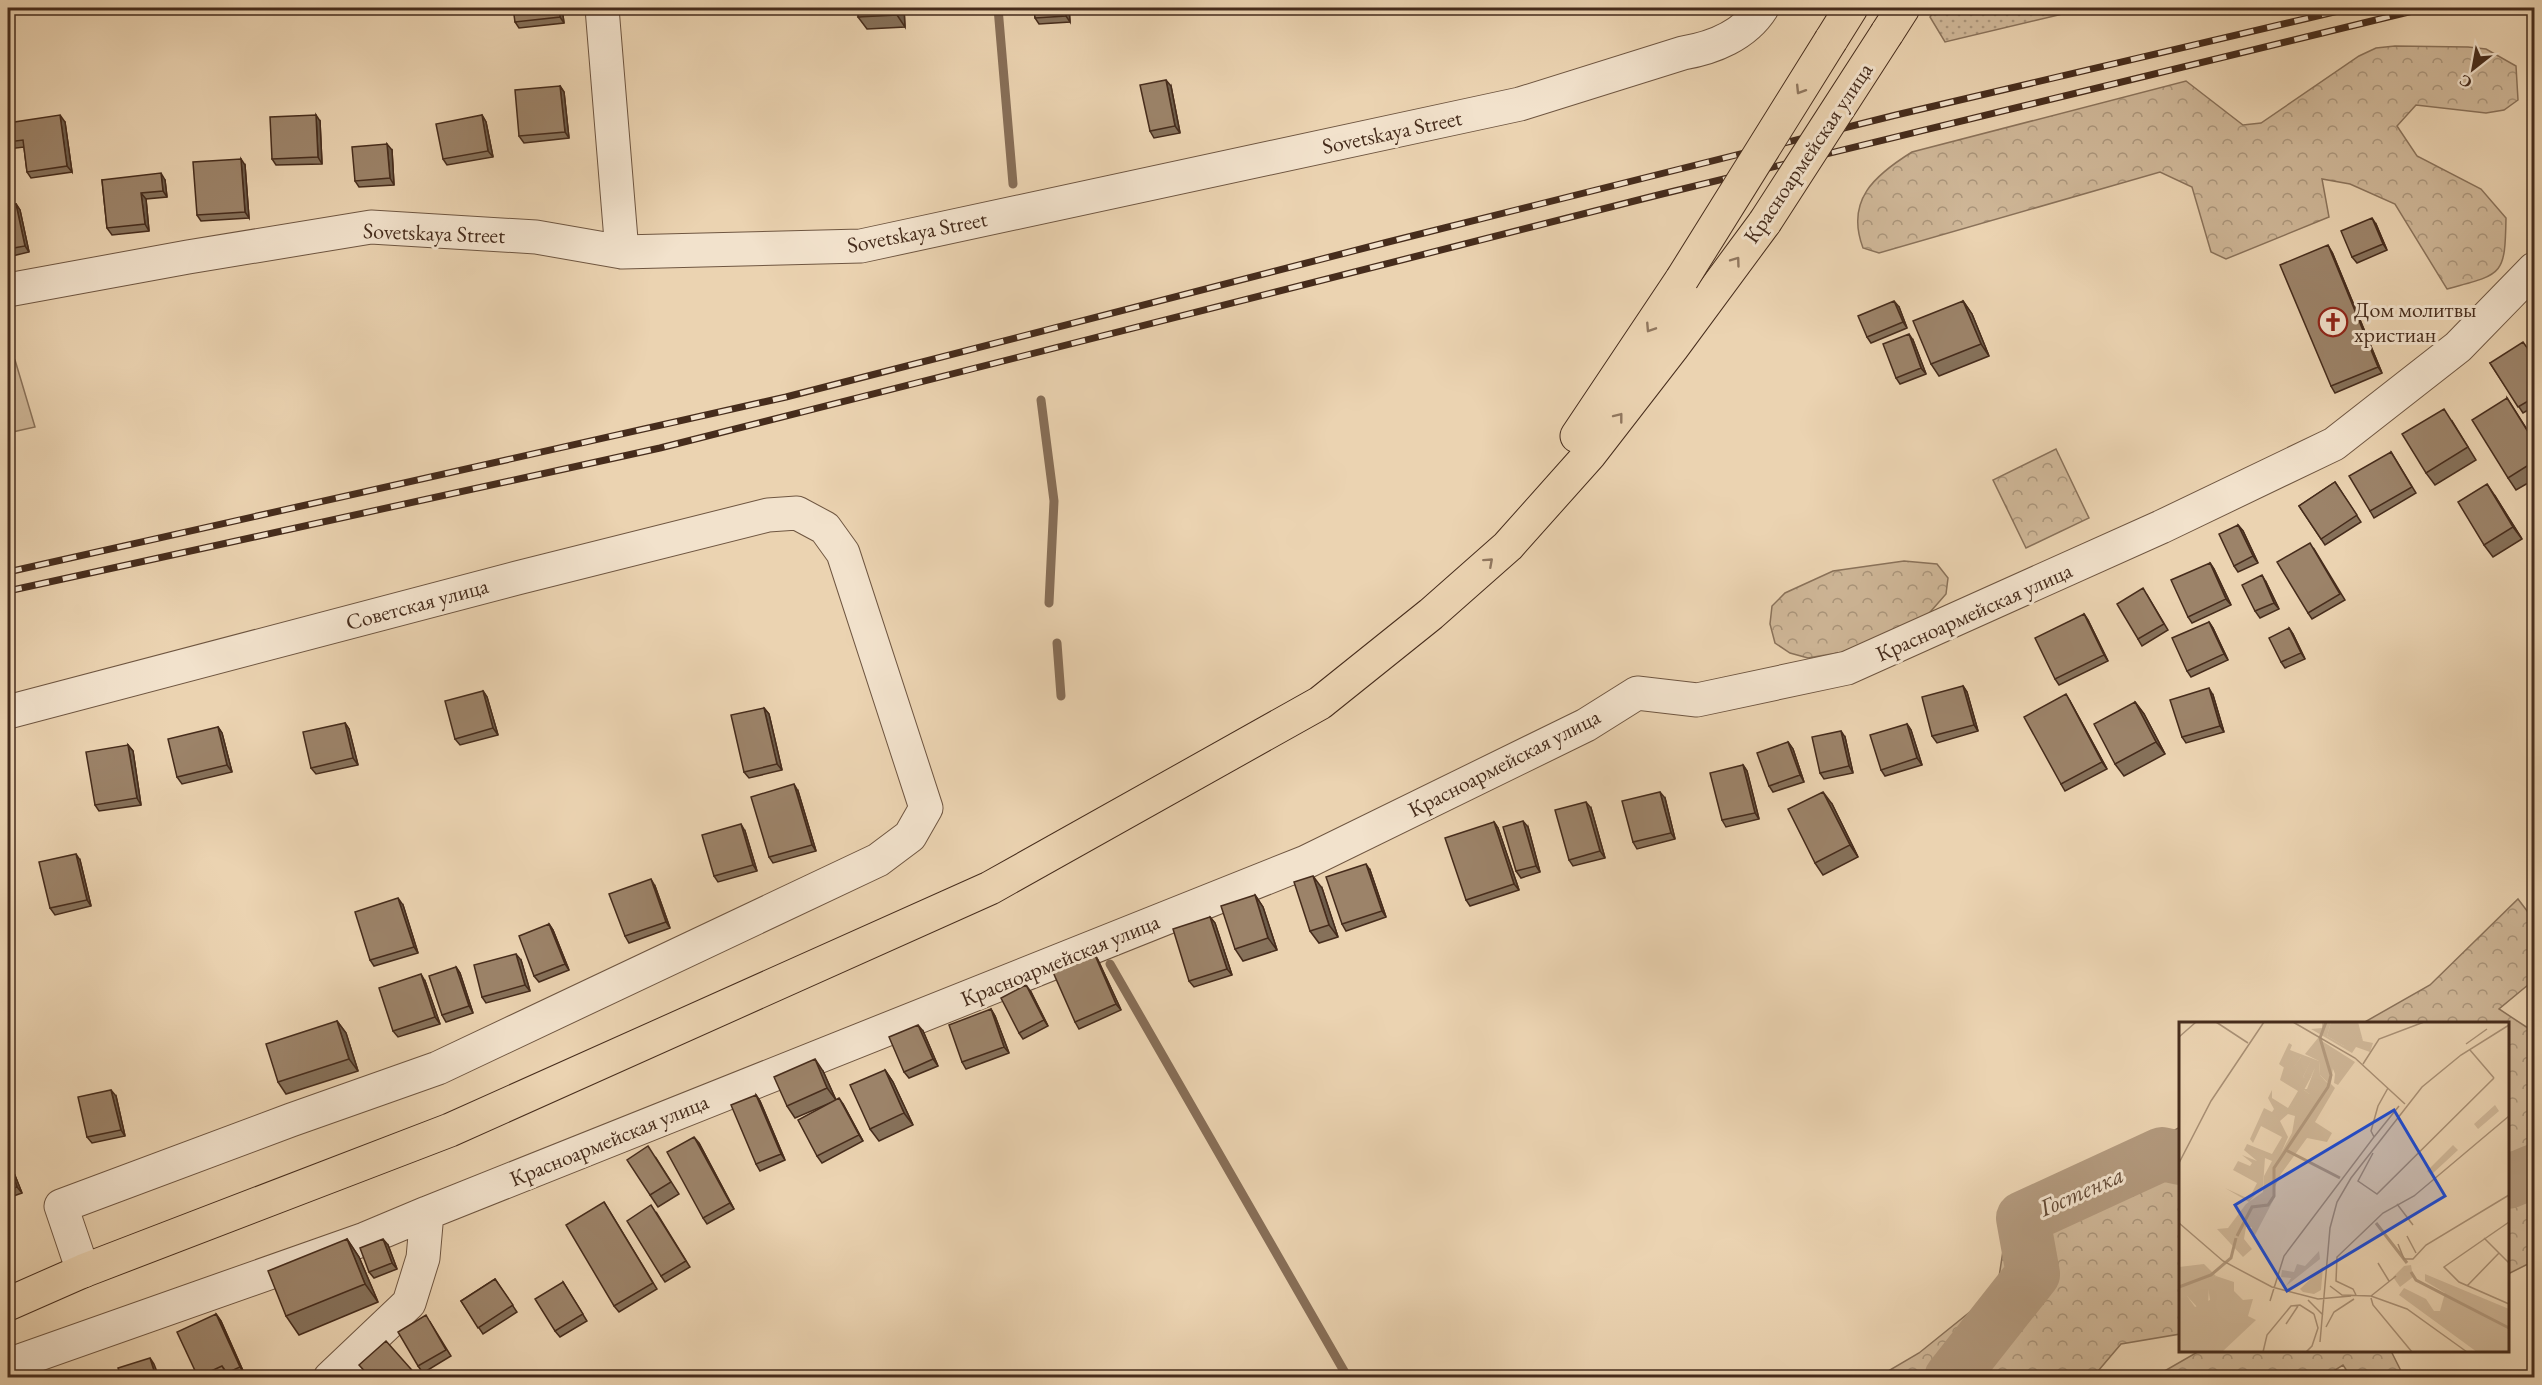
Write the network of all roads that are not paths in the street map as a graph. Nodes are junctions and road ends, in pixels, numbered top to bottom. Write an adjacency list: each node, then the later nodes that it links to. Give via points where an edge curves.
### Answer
1 (602, 8): 5 (street)
2 (1762, 8): 5 (street, Sovetskaya Street, via 1733,36 1708,49 1683,53 1520,104 872,244)
3 (1851, 8): 9 (main road, Красноармейская улица, one-way to 9, bridge, via 1587,425 1545,475 1379,635)
4 (1895, 20): 9 (main road, Красноармейская улица, one-way to 4, bridge, via 1320,703 1508,546 1590,454 1765,222)
5 (622, 252): 7 (street, Sovetskaya Street, via 536,237 371,227)
6 (2535, 268): 10 (street, Красноармейская улица, via 2458,347 2334,444 1917,638 1847,668 1697,700 1637,693 1586,725 1306,862)
7 (8, 290)
8 (8, 712): 11 (street, Советская улица, via 517,578 768,515 797,513 825,528 843,553 926,808 910,836 878,860 438,1068 61,1206)
9 (1186, 778): 11 (main road, Красноармейская улица, via 990,888 471,1121)
10 (427, 1213): 13 (street, Красноармейская улица, via 365,1239); 14 (street, via 423,1258 409,1303)
11 (83, 1271): 12 (main road, Красноармейская улица)
12 (8, 1304)
13 (8, 1365)
14 (330, 1377)

